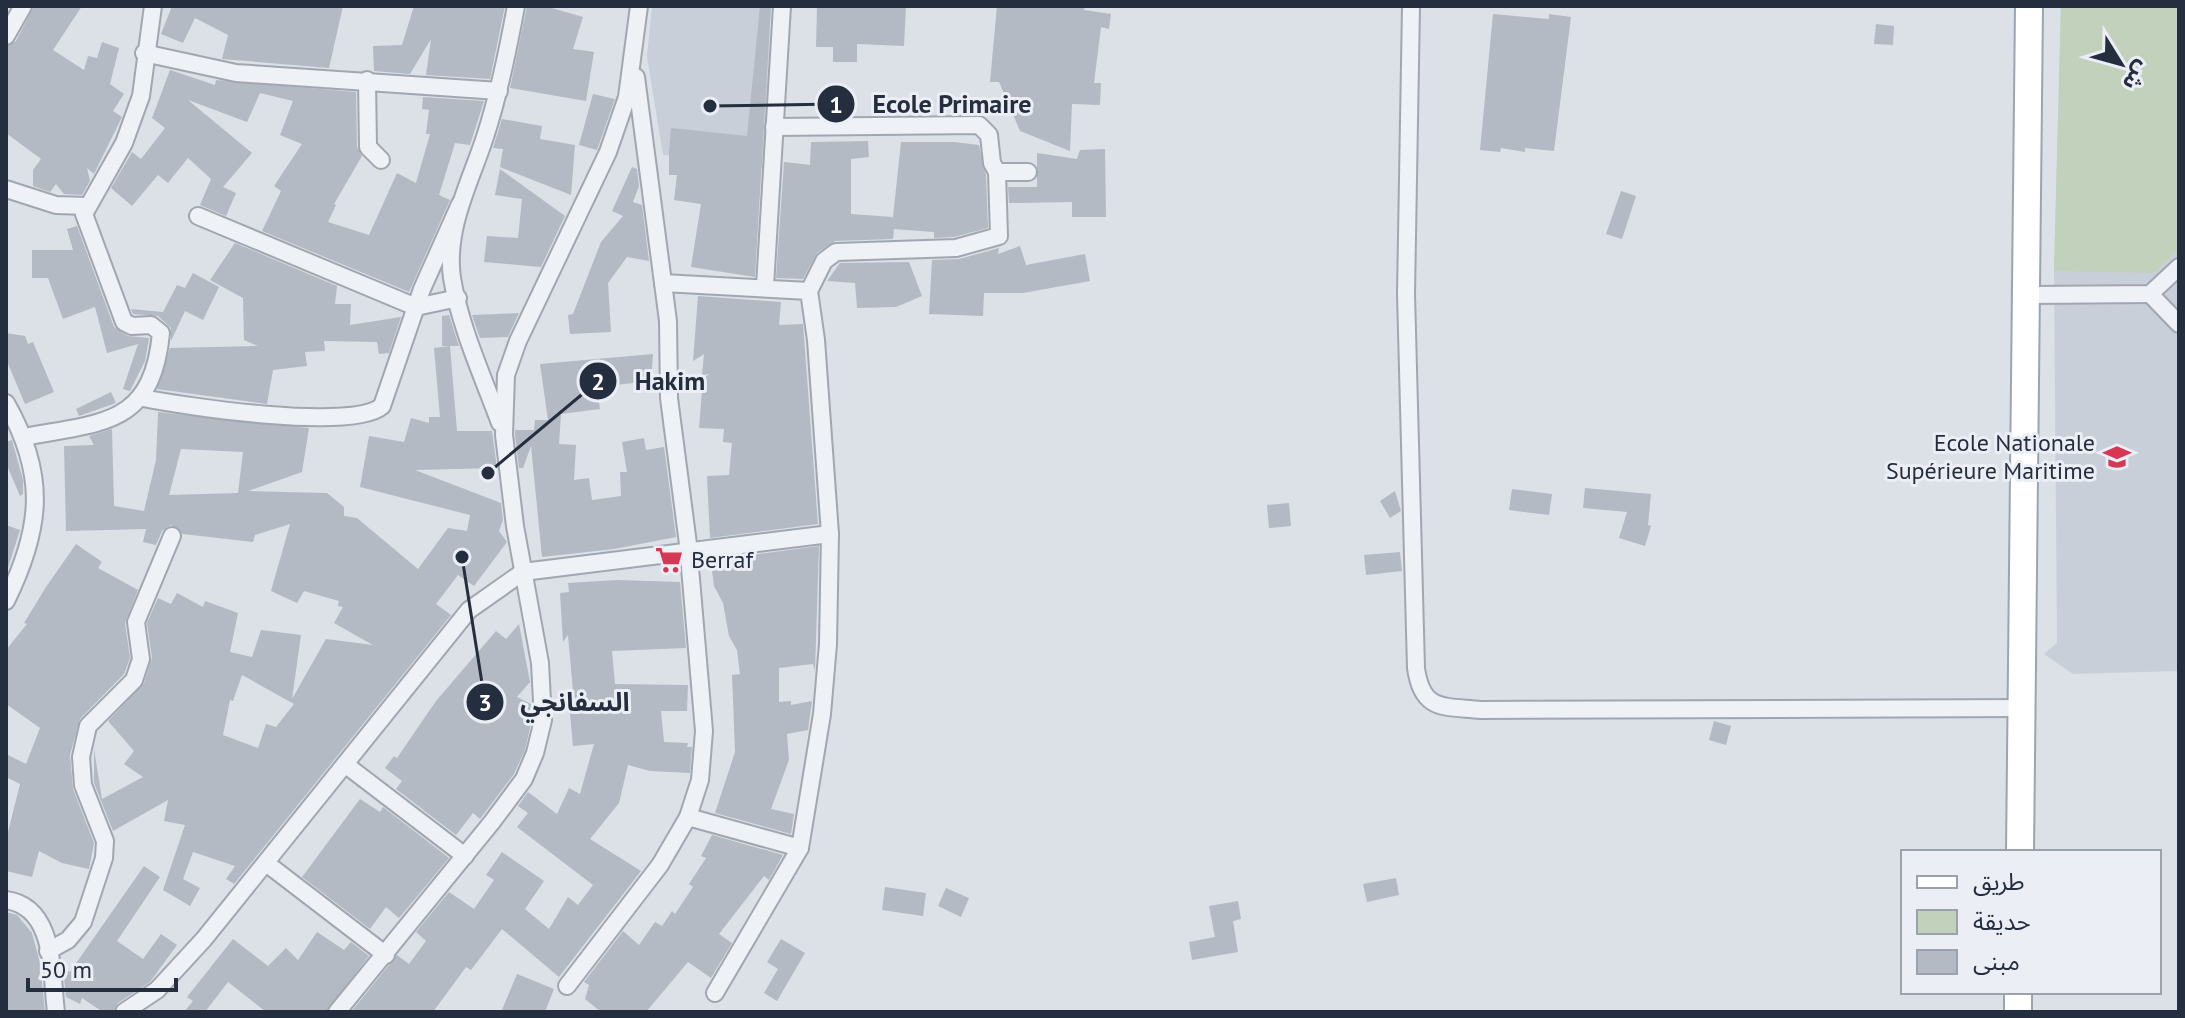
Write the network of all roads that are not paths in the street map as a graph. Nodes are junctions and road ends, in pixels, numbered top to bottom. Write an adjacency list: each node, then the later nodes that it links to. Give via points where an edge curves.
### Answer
1 (23, 6): 8 (street)
2 (153, 6): 9 (street)
3 (516, 6): 12 (street)
4 (639, 6): 10 (street)
5 (782, 6): 13 (street)
6 (1411, 6): 39 (street, via 1406,294 1416,668 1419,689 1428,700 1437,706 1481,710)
7 (2029, 6): 26 (main road)
8 (6, 36)
9 (144, 53): 11 (street, via 236,73); 19 (street, via 141,96 129,129)
10 (634, 60): 22 (street); 32 (street, via 608,152 506,375)
11 (367, 80): 12 (street); 14 (street, via 368,147)
12 (499, 91): 18 (street)
13 (774, 127): 15 (street, via 979,125 989,135); 23 (street)
14 (381, 160)
15 (997, 172): 16 (street); 24 (street, via 999,236 956,248 836,252 824,261)
16 (1028, 172)
17 (6, 189): 19 (street, via 56,205)
18 (460, 204): 27 (street, via 451,250); 28 (street)
19 (87, 206): 30 (street, via 85,222 124,322 151,325 161,333)
20 (198, 216): 28 (street)
21 (2179, 267): 25 (street)
22 (663, 283): 23 (street); 36 (street, via 669,398)
23 (765, 286): 24 (street)
24 (809, 291): 34 (street)
25 (2150, 294): 26 (street); 29 (street)
26 (2029, 295): 39 (main road)
27 (458, 298): 28 (street); 32 (street)
28 (416, 307): 30 (street, via 382,406 375,412 231,413)
29 (2179, 324)
30 (143, 398): 33 (street, via 99,424)
31 (6, 403): 33 (street)
32 (504, 435): 37 (street)
33 (25, 437): 38 (street, via 37,516)
34 (830, 534): 36 (street); 42 (street, via 822,714)
35 (172, 536): 47 (street, via 136,622 141,659 134,680 88,726 81,757 83,785 105,841 104,858 83,922 68,940)
36 (688, 549): 37 (street); 41 (street, via 704,731 700,780)
37 (523, 572): 40 (street, via 469,610); 44 (street, via 540,663 543,720 524,779)
38 (6, 599)
39 (2022, 708): 43 (main road)
40 (346, 765): 44 (street); 45 (street)
41 (688, 817): 42 (street); 49 (street, via 660,865)
42 (800, 848): 50 (street)
43 (2020, 850)
44 (465, 856): 48 (street)
45 (266, 863): 48 (street); 52 (street, via 157,990)
46 (6, 900): 47 (street, via 29,907 44,929)
47 (48, 951): 51 (street)
48 (386, 955): 53 (street)
49 (567, 986)
50 (715, 993)
51 (56, 1012)
52 (124, 1012)
53 (337, 1012)

